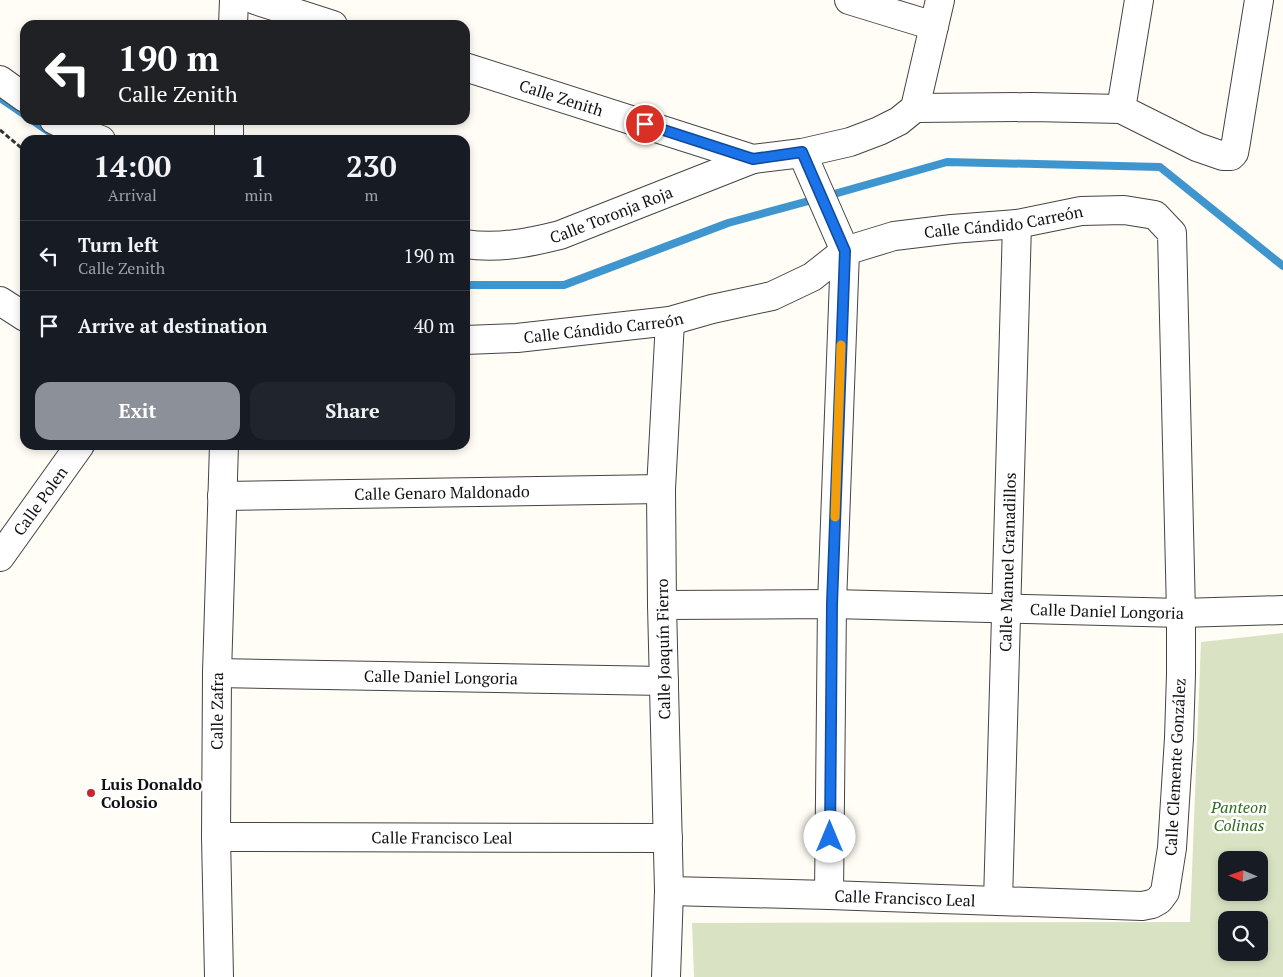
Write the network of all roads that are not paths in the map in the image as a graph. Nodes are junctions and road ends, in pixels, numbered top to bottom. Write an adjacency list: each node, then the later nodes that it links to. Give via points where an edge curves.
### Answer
1 (234, 0): 7 (street)
2 (255, 0): 8 (street)
3 (849, 0): 6 (street)
4 (1139, 0): 13 (street)
5 (1259, 0): 13 (street, via 1231,156 1197,147)
6 (937, 13): 12 (street)
7 (233, 20)
8 (317, 20)
9 (470, 69): 17 (street, Calle Zenith)
10 (0, 80): 11 (street)
11 (20, 94)
12 (915, 108): 13 (street); 16 (street, Calle Zenith, via 880,131 850,142)
13 (1121, 109)
14 (64, 125): 15 (street)
15 (87, 135)
16 (802, 152): 17 (street, Calle Zenith); 19 (street)
17 (753, 159): 20 (street, Calle Toronja Roja, via 560,234 501,246)
18 (1017, 224): 19 (street, Calle Cándido Carreón); 32 (street, Calle Manuel Granadillos); 34 (street, Calle Cándido Carreón, via 1080,211 1124,210 1155,215 1172,233)
19 (840, 240): 23 (street, Calle Cándido Carreón, via 812,278 772,296); 30 (street)
20 (470, 244)
21 (0, 301): 22 (street)
22 (20, 314)
23 (670, 321): 24 (street, Calle Cándido Carreón, via 517,338); 27 (street, Calle Joaquín Fierro)
24 (470, 340)
25 (76, 450): 29 (street, Calle Polen)
26 (224, 450): 28 (street, Calle Zafra)
27 (661, 489): 28 (street, Calle Genaro Maldonado); 31 (street, Calle Joaquín Fierro)
28 (222, 496): 35 (street, Calle Zafra)
29 (4, 544)
30 (832, 604): 31 (street, Calle Daniel Longoria); 32 (street, Calle Daniel Longoria); 40 (street)
31 (662, 605): 36 (street, Calle Joaquín Fierro)
32 (1006, 608): 34 (street, Calle Daniel Longoria); 41 (street, Calle Manuel Granadillos)
33 (1283, 610): 34 (street, Calle Daniel Longoria)
34 (1181, 613): 42 (street, Calle Clemente González, via 1179,738 1172,848 1165,892 1159,900)
35 (217, 673): 36 (street, Calle Daniel Longoria); 37 (street, Calle Zafra)
36 (664, 681): 38 (street, Calle Joaquín Fierro)
37 (216, 837): 38 (street, Calle Francisco Leal); 43 (street, Calle Zafra)
38 (668, 838): 39 (street, Calle Joaquín Fierro)
39 (669, 891): 40 (street, Calle Francisco Leal); 44 (street, Calle Joaquín Fierro)
40 (829, 895): 41 (street, Calle Francisco Leal)
41 (998, 901): 42 (street, Calle Francisco Leal)
42 (1142, 906)
43 (218, 977)
44 (666, 977)

